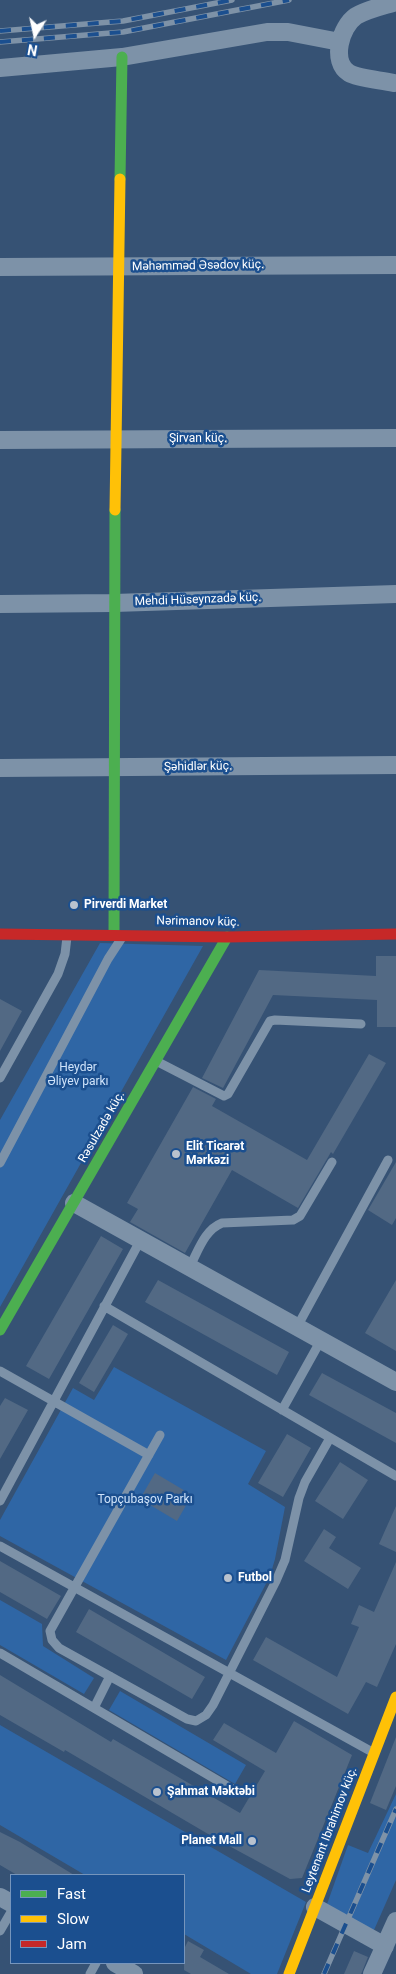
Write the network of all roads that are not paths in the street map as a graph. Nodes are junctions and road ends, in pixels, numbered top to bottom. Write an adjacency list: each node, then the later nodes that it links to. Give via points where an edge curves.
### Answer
1 (396, 2): 2 (street, via 355,17 346,27)
2 (340, 42): 3 (street, via 288,32 267,32); 5 (street, via 342,68 351,74)
3 (122, 57): 4 (street); 8 (street)
4 (0, 68)
5 (394, 83)
6 (396, 265): 8 (street, Məhəmməd Əsədov küç.)
7 (0, 267): 8 (street, Məhəmməd Əsədov küç.)
8 (119, 267): 10 (street)
9 (396, 438): 10 (street, Şirvan küç.)
10 (116, 439): 11 (street, Şirvan küç.); 13 (street)
11 (0, 440)
12 (396, 594): 13 (street, Mehdi Hüseynzadə küç.)
13 (114, 603): 14 (street, Mehdi Hüseynzadə küç.); 17 (street)
14 (0, 604)
15 (396, 765): 17 (street, Şəhidlər küç.)
16 (0, 768): 17 (street, Şəhidlər küç.)
17 (114, 768): 20 (street)
18 (0, 934): 19 (street, Nərimanov küç.)
19 (67, 934): 20 (street, Nərimanov küç.); 25 (lane, via 58,974)
20 (119, 934): 22 (street, Nərimanov küç.); 28 (lane)
21 (396, 934): 22 (street, Nərimanov küç.)
22 (227, 937): 24 (street, Rəsulzadə küç.)
23 (361, 1024): 24 (lane, via 270,1021 224,1096)
24 (156, 1060): 29 (street, Rəsulzadə küç.)
25 (0, 1078)
26 (388, 1160): 33 (lane)
27 (332, 1162): 31 (lane, via 300,1216 294,1220 214,1226)
28 (0, 1163)
29 (74, 1203): 30 (street); 34 (street, Rəsulzadə küç.)
30 (140, 1241): 31 (street); 32 (lane)
31 (189, 1268): 33 (street)
32 (104, 1306): 38 (lane); 39 (lane)
33 (297, 1327): 35 (street)
34 (0, 1330)
35 (320, 1340): 37 (street); 39 (lane)
36 (0, 1371): 38 (lane)
37 (396, 1382)
38 (52, 1402): 42 (lane); 44 (lane)
39 (282, 1410): 41 (lane)
40 (160, 1435): 42 (lane)
41 (330, 1438): 43 (lane); 48 (lane, via 299,1498 285,1560)
42 (149, 1455): 46 (lane)
43 (396, 1476)
44 (0, 1501)
45 (0, 1546): 46 (lane)
46 (74, 1587): 48 (lane); 49 (lane, via 50,1631 52,1640 59,1648)
47 (0, 1654): 51 (lane)
48 (230, 1673): 49 (lane, via 206,1715 196,1721); 52 (lane)
49 (110, 1676): 51 (lane)
50 (396, 1697): 52 (street, Leytenant Ibrahimov küç.)
51 (94, 1708): 53 (lane)
52 (374, 1753): 54 (street, Leytenant Ibrahimov küç.)
53 (234, 1790)
54 (315, 1907): 58 (street); 61 (street, Leytenant Ibrahimov küç.)
55 (10, 1914): 57 (lane)
56 (396, 1920): 58 (street)
57 (0, 1931)
58 (385, 1946): 62 (street)
59 (117, 1964): 60 (street)
60 (134, 1974)
61 (289, 1974)
62 (372, 1974)

